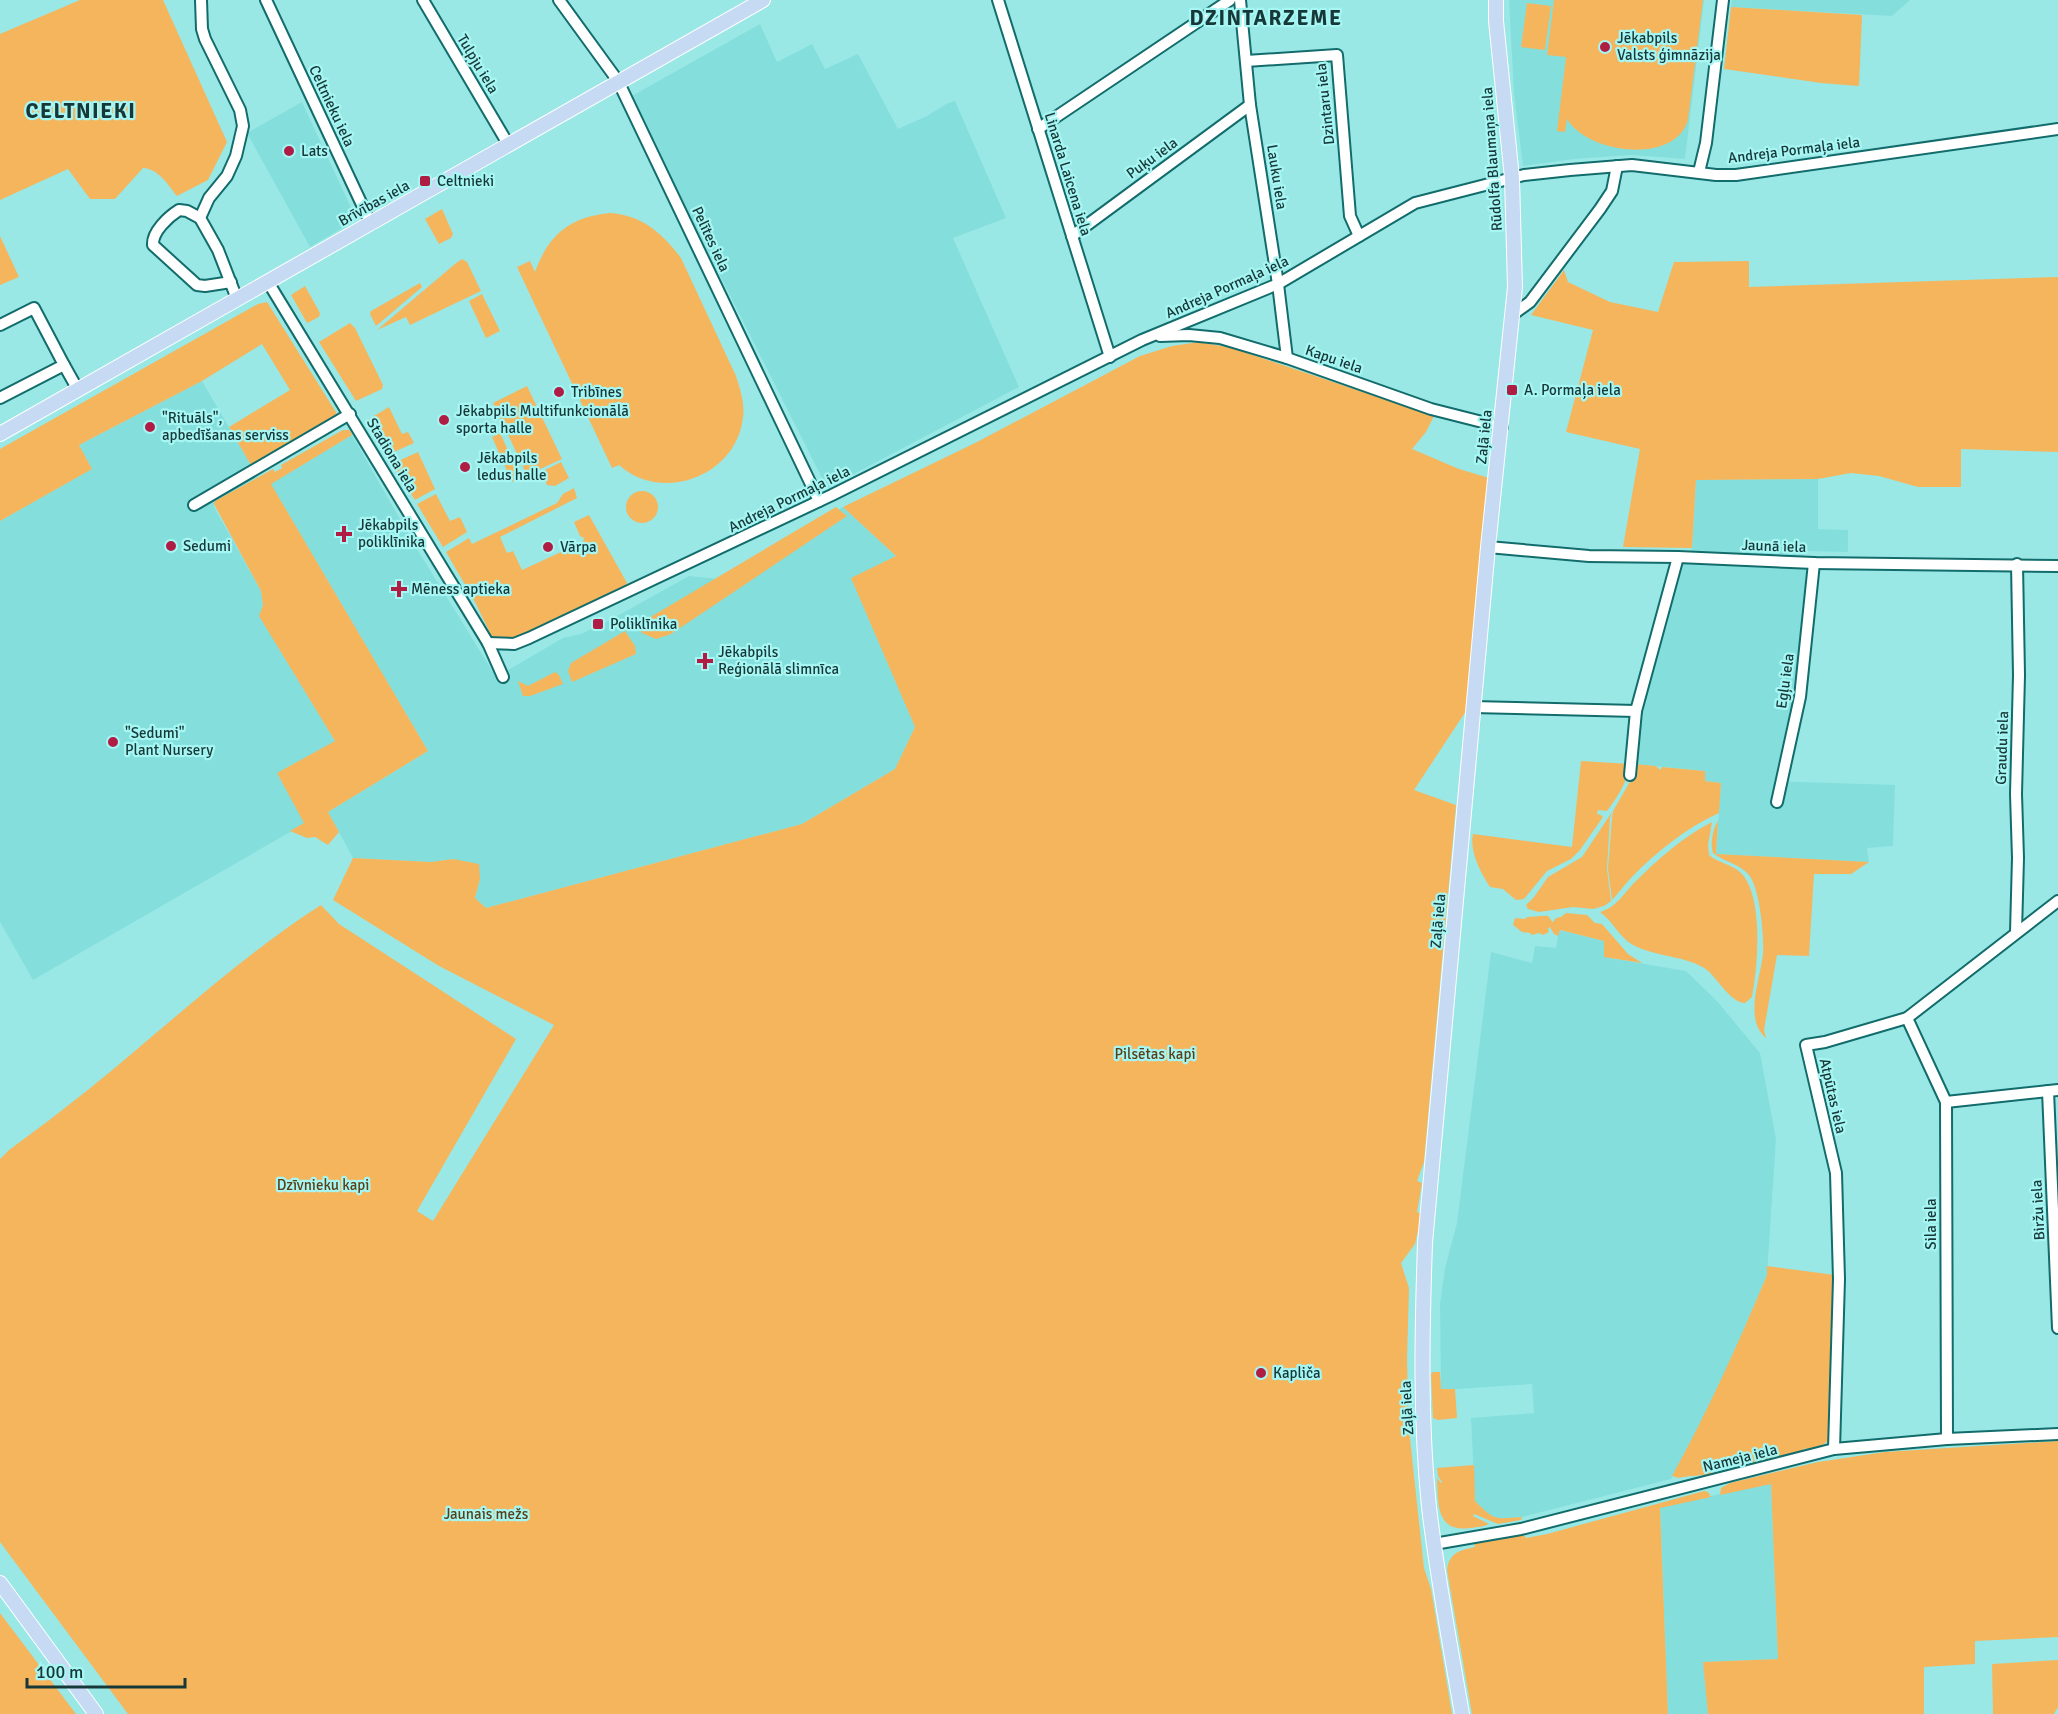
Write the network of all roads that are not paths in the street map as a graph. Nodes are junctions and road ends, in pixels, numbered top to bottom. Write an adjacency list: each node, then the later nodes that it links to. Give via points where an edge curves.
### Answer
1 (201, 0): 20 (street, via 207,44 243,120 230,171 212,192)
2 (266, 0): 21 (street, Celtnieku iela)
3 (423, 0): 16 (street, Tulpju iela)
4 (559, 0): 12 (street, Pelītes iela)
5 (763, 0): 12 (main road, Brīvības iela)
6 (998, 0): 14 (street, Linarda Laicena iela)
7 (1230, 0): 14 (street)
8 (1240, 0): 11 (street, Lauku iela)
9 (1496, 0): 19 (main road, Rūdolfa Blaumaņa iela)
10 (1723, 0): 18 (street)
11 (1246, 61): 13 (street, Lauku iela); 23 (street, Dzintaru iela, via 1336,55 1350,216)
12 (618, 81): 16 (main road, Brīvības iela); 39 (street, Pelītes iela)
13 (1250, 105): 22 (street, Puķu iela); 26 (street, Lauku iela)
14 (1038, 129): 22 (street, Linarda Laicena iela)
15 (2058, 129): 18 (street, Andreja Pormaļa iela, via 1755,173)
16 (508, 144): 21 (main road, Brīvības iela)
17 (1617, 166): 18 (street, Andreja Pormaļa iela); 19 (street, Andreja Pormaļa iela); 28 (street, via 1612,191 1600,209 1530,302)
18 (1699, 172)
19 (1512, 178): 23 (street, Andreja Pormaļa iela, via 1415,203); 28 (main road, Rūdolfa Blaumaņa iela)
20 (200, 218): 24 (street); 24 (street, via 179,210 159,230 153,245 196,285)
21 (370, 224): 25 (main road, Brīvības iela)
22 (1072, 236): 31 (street, Linarda Laicena iela)
23 (1359, 236): 26 (street, Andreja Pormaļa iela)
24 (231, 282): 27 (street)
25 (268, 282): 27 (main road, Brīvības iela); 36 (street, Stadiona iela)
26 (1278, 284): 30 (street, Andreja Pormaļa iela); 32 (street, Lauku iela)
27 (237, 299): 34 (main road, Brīvības iela)
28 (1512, 315): 37 (main road, Zaļā iela)
29 (0, 325): 33 (street, via 34,308)
30 (1153, 336): 31 (street, Andreja Pormaļa iela); 32 (street, Kapu iela, via 1220,338)
31 (1110, 357): 39 (street, Andreja Pormaļa iela)
32 (1287, 358): 37 (street, Kapu iela, via 1431,409)
33 (64, 365): 34 (street); 35 (street)
34 (78, 390): 38 (main road, Brīvības iela)
35 (0, 398)
36 (350, 414): 40 (street); 46 (street, Stadiona iela)
37 (1502, 427): 41 (main road, Zaļā iela)
38 (0, 434)
39 (819, 501): 46 (street, Andreja Pormaļa iela, via 529,638 514,644)
40 (194, 505)
41 (1488, 547): 42 (street, Jaunā iela, via 1590,556); 48 (main road, Zaļā iela)
42 (1678, 557): 43 (street, Jaunā iela); 49 (street)
43 (1814, 562): 44 (street, Jaunā iela); 51 (street, Egļu iela, via 1800,697)
44 (2017, 564): 45 (street, Jaunā iela); 53 (street, Graudu iela)
45 (2058, 566)
46 (488, 643): 47 (street, Stadiona iela)
47 (503, 677)
48 (1473, 707): 49 (street); 61 (main road, Zaļā iela, via 1425,1243 1423,1394)
49 (1636, 711): 50 (street)
50 (1630, 775)
51 (1777, 802)
52 (2058, 901): 53 (street, Atpūtas iela)
53 (2016, 932): 54 (street, Atpūtas iela)
54 (1907, 1018): 56 (street, Sila iela); 60 (street, Atpūtas iela, via 1806,1045 1836,1173 1839,1279)
55 (2053, 1090): 56 (street); 57 (street, Biržu iela)
56 (1946, 1102): 59 (street, Sila iela)
57 (2058, 1328)
58 (2058, 1434): 59 (street, Nameja iela)
59 (1947, 1439): 60 (street, Nameja iela)
60 (1834, 1449): 61 (street, Nameja iela, via 1521,1529)
61 (1434, 1544): 64 (main road, Zaļā iela)
62 (0, 1583): 63 (main road)
63 (96, 1714)
64 (1462, 1714)

